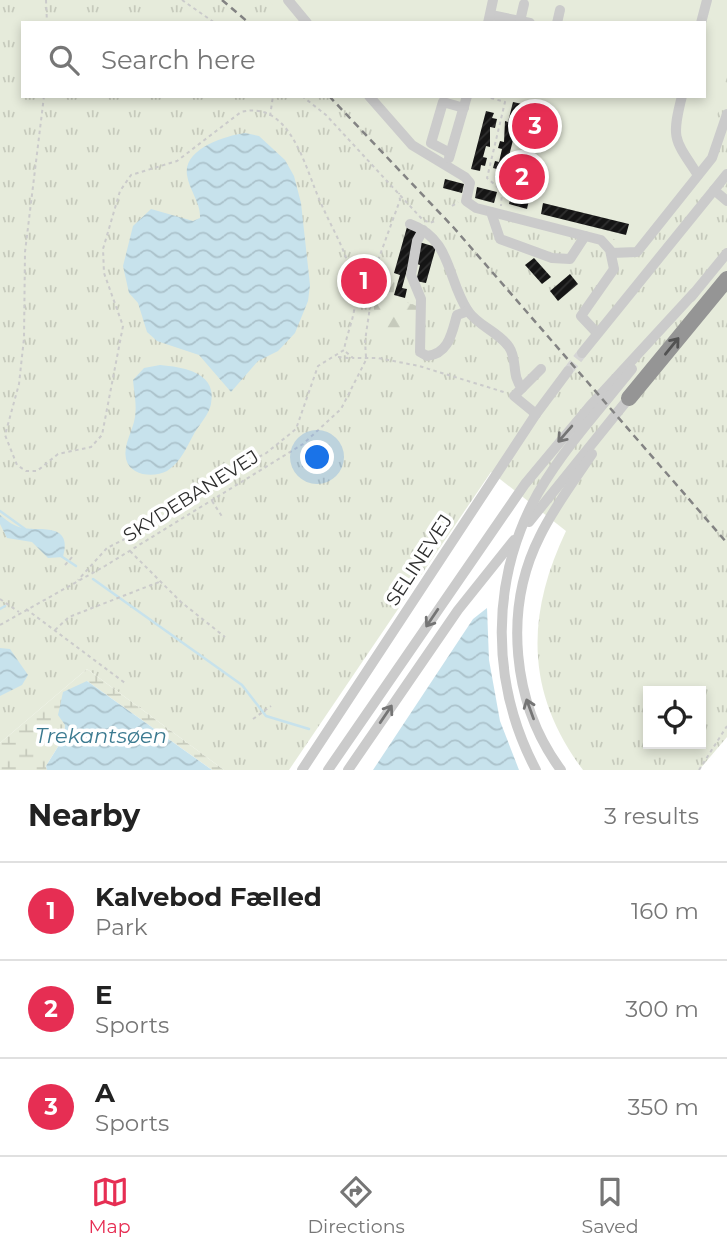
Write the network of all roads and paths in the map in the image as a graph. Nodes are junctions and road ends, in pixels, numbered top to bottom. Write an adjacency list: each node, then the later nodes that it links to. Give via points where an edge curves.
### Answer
1 (46, 0): 9 (path)
2 (182, 0): 10 (path)
3 (288, 0): 11 (street)
4 (494, 0): 8 (street)
5 (707, 0): 15 (street)
6 (524, 4): 13 (street)
7 (560, 10): 14 (street)
8 (489, 19): 12 (street)
9 (47, 21)
10 (212, 21)
11 (305, 21)
12 (513, 21)
13 (525, 21)
14 (557, 21)
15 (702, 21)
16 (44, 98): 24 (path, via 26,252 19,384 5,435 13,460 31,472 58,454 91,447 102,435 123,326 104,273 103,250 125,181 137,171 177,162 242,112)
17 (273, 98): 24 (path)
18 (305, 98): 29 (path)
19 (371, 98): 26 (street, via 412,145)
20 (491, 98): 32 (path, via 505,102 487,178 502,191)
21 (681, 98): 28 (street, via 674,127 676,142)
22 (465, 102): 25 (street); 25 (street, via 443,102 431,143)
23 (727, 114): 28 (street, via 712,158)
24 (270, 117): 43 (path, via 300,147 319,200 344,248 355,303)
25 (450, 153): 26 (street)
26 (446, 168): 32 (street, via 470,183 466,201)
27 (727, 174): 30 (street)
28 (698, 175): 37 (street, via 638,252)
29 (398, 190): 33 (path, via 422,219); 47 (path, via 400,200 376,266 365,341)
30 (714, 190): 31 (street); 42 (street)
31 (727, 201)
32 (495, 213): 36 (street); 36 (street, via 500,239 552,258 570,259)
33 (437, 220)
34 (410, 224): 35 (street)
35 (423, 230): 41 (street, via 442,247 456,291); 41 (street, via 411,275 421,299 420,352 427,356 441,352 457,315)
36 (585, 236): 37 (street, via 601,240)
37 (611, 253): 42 (street, via 611,278 581,316)
38 (727, 253): 40 (street)
39 (727, 279): 51 (highway, one-way to 39)
40 (694, 293): 55 (street, via 560,459); 72 (street, one-way to 72, via 535,470)
41 (468, 311): 50 (street, via 509,348)
42 (597, 333): 44 (street)
43 (344, 350): 45 (path); 46 (path)
44 (582, 353)
45 (337, 357): 46 (path); 59 (path, via 317,366 296,429 174,514 107,548)
46 (353, 359): 47 (path)
47 (367, 359): 50 (path, via 419,366); 53 (path, SKYDEBANEVEJ, via 348,398 319,432)
48 (541, 369): 50 (street)
49 (568, 371): 52 (street, SELINEVEJ)
50 (518, 392): 52 (street)
51 (629, 398): 55 (street); 75 (street, one-way to 51, via 540,736 527,702 518,647 520,601 538,537)
52 (536, 414): 71 (street, SELINEVEJ)
53 (212, 500): 54 (path); 56 (path, SKYDEBANEVEJ)
54 (223, 518)
55 (519, 533): 73 (street, one-way to 55, via 458,610); 74 (street, via 501,613 501,651 514,719)
56 (129, 550): 59 (path, SKYDEBANEVEJ); 60 (path)
57 (74, 555): 58 (path)
58 (65, 565)
59 (78, 580): 62 (path, SKYDEBANEVEJ)
60 (160, 582): 65 (path, via 69,617); 66 (path)
61 (0, 598): 63 (path)
62 (25, 609): 63 (path, SKYDEBANEVEJ); 65 (path)
63 (19, 612): 64 (path, SKYDEBANEVEJ)
64 (0, 625)
65 (55, 630): 67 (path)
66 (225, 637)
67 (125, 682)
68 (271, 706): 69 (path)
69 (253, 719)
70 (727, 726): 76 (path)
71 (302, 770)
72 (328, 770)
73 (348, 770)
74 (536, 770)
75 (561, 770)
76 (698, 770)

